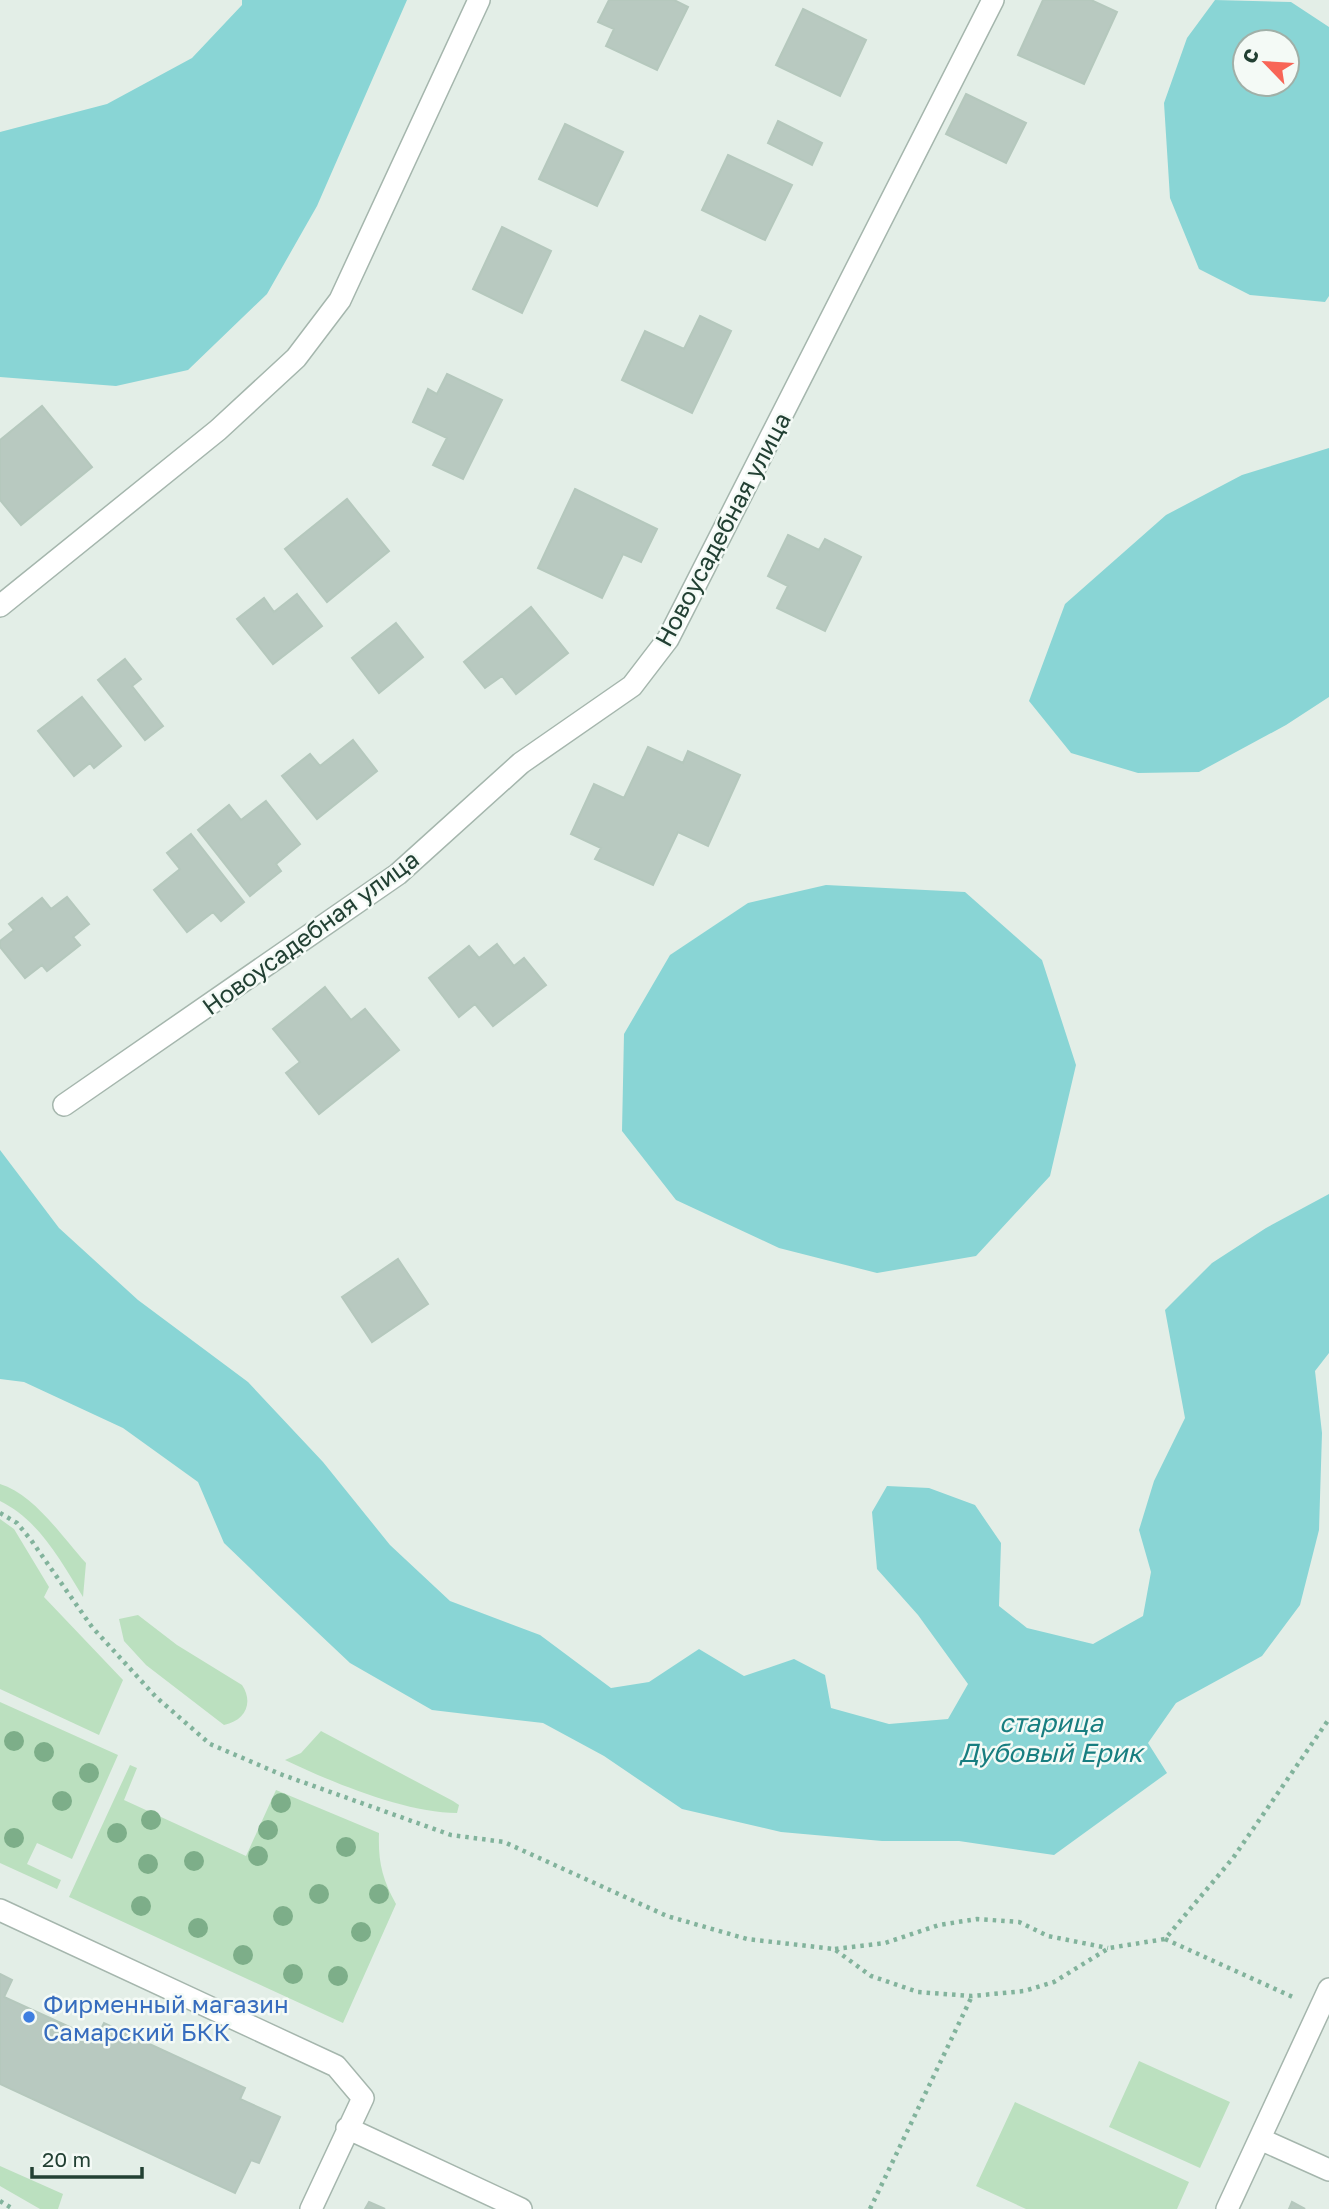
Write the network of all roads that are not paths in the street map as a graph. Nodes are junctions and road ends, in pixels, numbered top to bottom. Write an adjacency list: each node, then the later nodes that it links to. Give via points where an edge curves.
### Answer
1 (479, 0): 3 (street, via 341,300 296,358 218,430)
2 (993, 0): 4 (street, Новоусадебная улица, via 668,639 632,686 521,764 398,874)
3 (0, 606)
4 (64, 1105)
5 (0, 1910): 7 (street, via 336,2066 363,2098)
6 (1329, 1989): 8 (street)
7 (347, 2127): 10 (street); 11 (street)
8 (1260, 2139): 9 (street); 12 (street)
9 (1329, 2170)
10 (311, 2209)
11 (521, 2209)
12 (1227, 2209)

